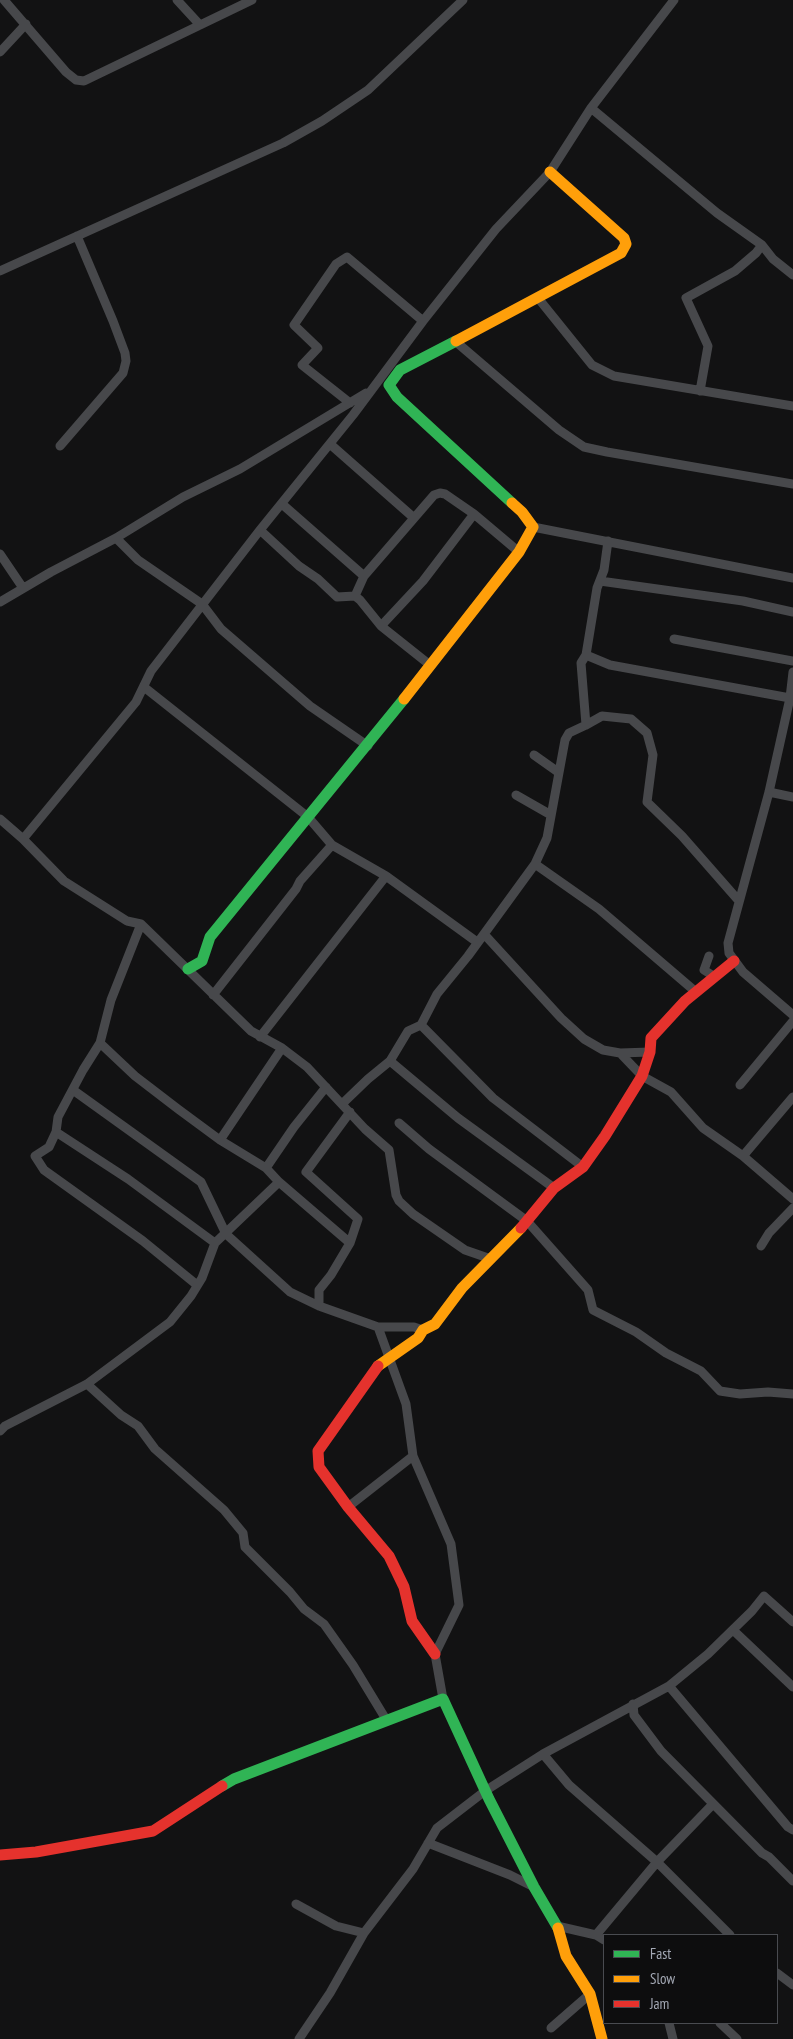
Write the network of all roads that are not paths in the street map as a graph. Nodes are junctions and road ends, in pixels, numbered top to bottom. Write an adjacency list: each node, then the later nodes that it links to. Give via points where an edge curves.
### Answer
1 (4, 0): 6 (street)
2 (177, 0): 7 (street)
3 (252, 0): 7 (street)
4 (463, 0): 11 (street, via 368,90 322,122 283,143)
5 (674, 0): 9 (street)
6 (26, 24): 7 (street, via 66,72 76,80 84,81); 8 (street)
7 (200, 25)
8 (0, 52)
9 (591, 108): 10 (street); 12 (street, via 717,213)
10 (550, 172): 15 (street, via 624,238 626,244 621,252); 16 (street, via 496,229)
11 (77, 236): 13 (street); 23 (street, via 126,353 126,361 123,372)
12 (762, 245): 14 (street); 19 (street, via 736,271 686,298 708,346)
13 (0, 271)
14 (793, 275)
15 (538, 298): 17 (street); 19 (street, via 592,365 614,376)
16 (423, 321): 18 (street); 20 (street, via 347,257 336,264 294,325 318,348 302,365)
17 (455, 341): 24 (street, via 559,430 584,447); 28 (street, via 400,370 389,385 522,512)
18 (373, 388): 20 (street); 22 (street)
19 (700, 391): 21 (street)
20 (350, 403): 30 (street)
21 (793, 406)
22 (330, 444): 25 (street); 27 (street)
23 (60, 446)
24 (793, 484)
25 (282, 504): 29 (street); 34 (street)
26 (474, 514): 27 (street, via 440,493 434,495); 32 (street); 42 (street, via 429,574)
27 (414, 518): 34 (street)
28 (532, 527): 31 (street); 32 (street)
29 (260, 530): 38 (street, via 337,597); 40 (street)
30 (116, 538): 37 (street); 40 (street, via 138,560)
31 (608, 541): 35 (street); 36 (street)
32 (519, 552): 46 (street)
33 (0, 554): 37 (street)
34 (364, 576): 38 (street)
35 (793, 578)
36 (600, 581): 41 (street, via 743,601); 44 (street)
37 (23, 588): 39 (street)
38 (356, 596): 42 (street)
39 (0, 602)
40 (202, 604): 48 (street, via 151,671); 51 (street, via 221,630 310,706)
41 (793, 612)
42 (381, 626): 46 (street)
43 (674, 639): 45 (street)
44 (586, 655): 49 (street, via 610,665); 50 (street, via 581,663)
45 (793, 661)
46 (430, 665): 51 (street)
47 (793, 673): 49 (street)
48 (144, 687): 58 (street); 60 (street, via 136,702)
49 (790, 698): 54 (street)
50 (586, 725): 53 (street, via 569,733); 64 (street, via 602,716 630,719 647,733 653,755 647,802)
51 (368, 746): 58 (street)
52 (534, 755): 53 (street)
53 (558, 772): 57 (street)
54 (769, 792): 56 (street); 64 (street)
55 (516, 795): 57 (street)
56 (793, 797)
57 (551, 815): 62 (street, via 547,838)
58 (308, 817): 61 (street); 70 (street, via 210,937 202,961)
59 (0, 819): 60 (street)
60 (23, 839): 65 (street, via 64,881 127,921)
61 (332, 845): 63 (street); 73 (street, via 300,881)
62 (535, 864): 66 (street); 72 (street, via 599,909)
63 (386, 876): 67 (street); 77 (street)
64 (739, 901): 69 (street, via 728,943)
65 (141, 924): 70 (street); 78 (street, via 111,1000)
66 (484, 934): 67 (street); 81 (street, via 584,1039 603,1050)
67 (477, 942): 76 (street, via 437,994)
68 (709, 956): 71 (street, via 704,970)
69 (734, 961): 71 (street); 74 (street)
70 (188, 969): 73 (street)
71 (715, 977): 72 (street)
72 (696, 992): 80 (street, via 652,1038)
73 (213, 995): 77 (street)
74 (793, 1015)
75 (793, 1021): 84 (street)
76 (421, 1025): 82 (street, via 408,1031); 94 (street, via 493,1098)
77 (260, 1037): 79 (street)
78 (100, 1044): 86 (street); 92 (street, via 135,1076)
79 (282, 1048): 85 (street); 92 (street)
80 (650, 1052): 81 (street); 83 (street)
81 (620, 1053): 83 (street)
82 (390, 1061): 88 (street); 97 (street, via 458,1118)
83 (642, 1076): 93 (street, via 671,1092 703,1128); 94 (street)
84 (740, 1085)
85 (326, 1087): 88 (street); 95 (street)
86 (73, 1090): 91 (street, via 58,1117); 101 (street, via 201,1182)
87 (793, 1097): 93 (street)
88 (342, 1104): 89 (street)
89 (350, 1112): 102 (street, via 306,1172 358,1219); 105 (street, via 389,1150 399,1201 465,1250)
90 (399, 1123): 100 (street)
91 (56, 1132): 103 (street, via 128,1179); 106 (street, via 49,1147 35,1156 44,1170 143,1240)
92 (220, 1140): 95 (street)
93 (743, 1156): 98 (street)
94 (583, 1167): 97 (street)
95 (266, 1168): 96 (street)
96 (279, 1182): 101 (street); 102 (street)
97 (554, 1188): 100 (street)
98 (793, 1199)
99 (793, 1208): 104 (street)
100 (527, 1221): 105 (street); 112 (street, via 588,1290 593,1310 700,1371 720,1391)
101 (226, 1234): 103 (street); 107 (street, via 290,1292)
102 (350, 1242): 107 (street, via 319,1290)
103 (215, 1243): 106 (street)
104 (761, 1246)
105 (491, 1260): 109 (street, via 462,1288 435,1324)
106 (197, 1285): 111 (street, via 170,1322)
107 (319, 1306): 108 (street)
108 (378, 1327): 109 (street); 110 (street)
109 (423, 1330): 110 (street, via 418,1338)
110 (388, 1360): 114 (street, via 406,1404); 115 (street, via 380,1364 318,1451 319,1467)
111 (87, 1384): 113 (street); 123 (street, via 138,1426 155,1449 224,1510 243,1533 245,1547 304,1609 324,1624)
112 (793, 1394)
113 (0, 1431)
114 (413, 1456): 115 (street); 118 (street, via 451,1544 459,1605)
115 (348, 1507): 118 (street, via 389,1556 404,1587 412,1621)
116 (793, 1622): 117 (street, via 764,1596)
117 (733, 1630): 119 (street); 120 (street)
118 (435, 1654): 121 (street)
119 (669, 1686): 122 (street); 127 (street)
120 (793, 1687)
121 (443, 1700): 123 (street); 125 (street)
122 (632, 1704): 124 (street); 126 (street, via 634,1715 661,1750 709,1797)
123 (388, 1721): 129 (street, via 234,1780 153,1831 36,1852)
124 (543, 1754): 125 (street); 130 (street, via 569,1785)
125 (485, 1791): 128 (street, via 437,1828); 132 (street)
126 (712, 1804): 130 (street); 131 (street)
127 (793, 1830)
128 (428, 1843): 132 (street); 135 (street, via 413,1869)
129 (0, 1855)
130 (656, 1862): 136 (street); 137 (street)
131 (793, 1880)
132 (534, 1887): 134 (street)
133 (296, 1904): 135 (street, via 336,1926)
134 (557, 1926): 136 (street); 141 (street, via 566,1956)
135 (364, 1933): 145 (street)
136 (596, 1934): 138 (street)
137 (729, 1934)
138 (603, 1939)
139 (778, 1974): 140 (street)
140 (793, 1985)
141 (590, 1994): 144 (street); 146 (street)
142 (668, 2024): 147 (street)
143 (721, 2024): 148 (street)
144 (551, 2028)
145 (299, 2039)
146 (602, 2039)
147 (673, 2039)
148 (737, 2039)

